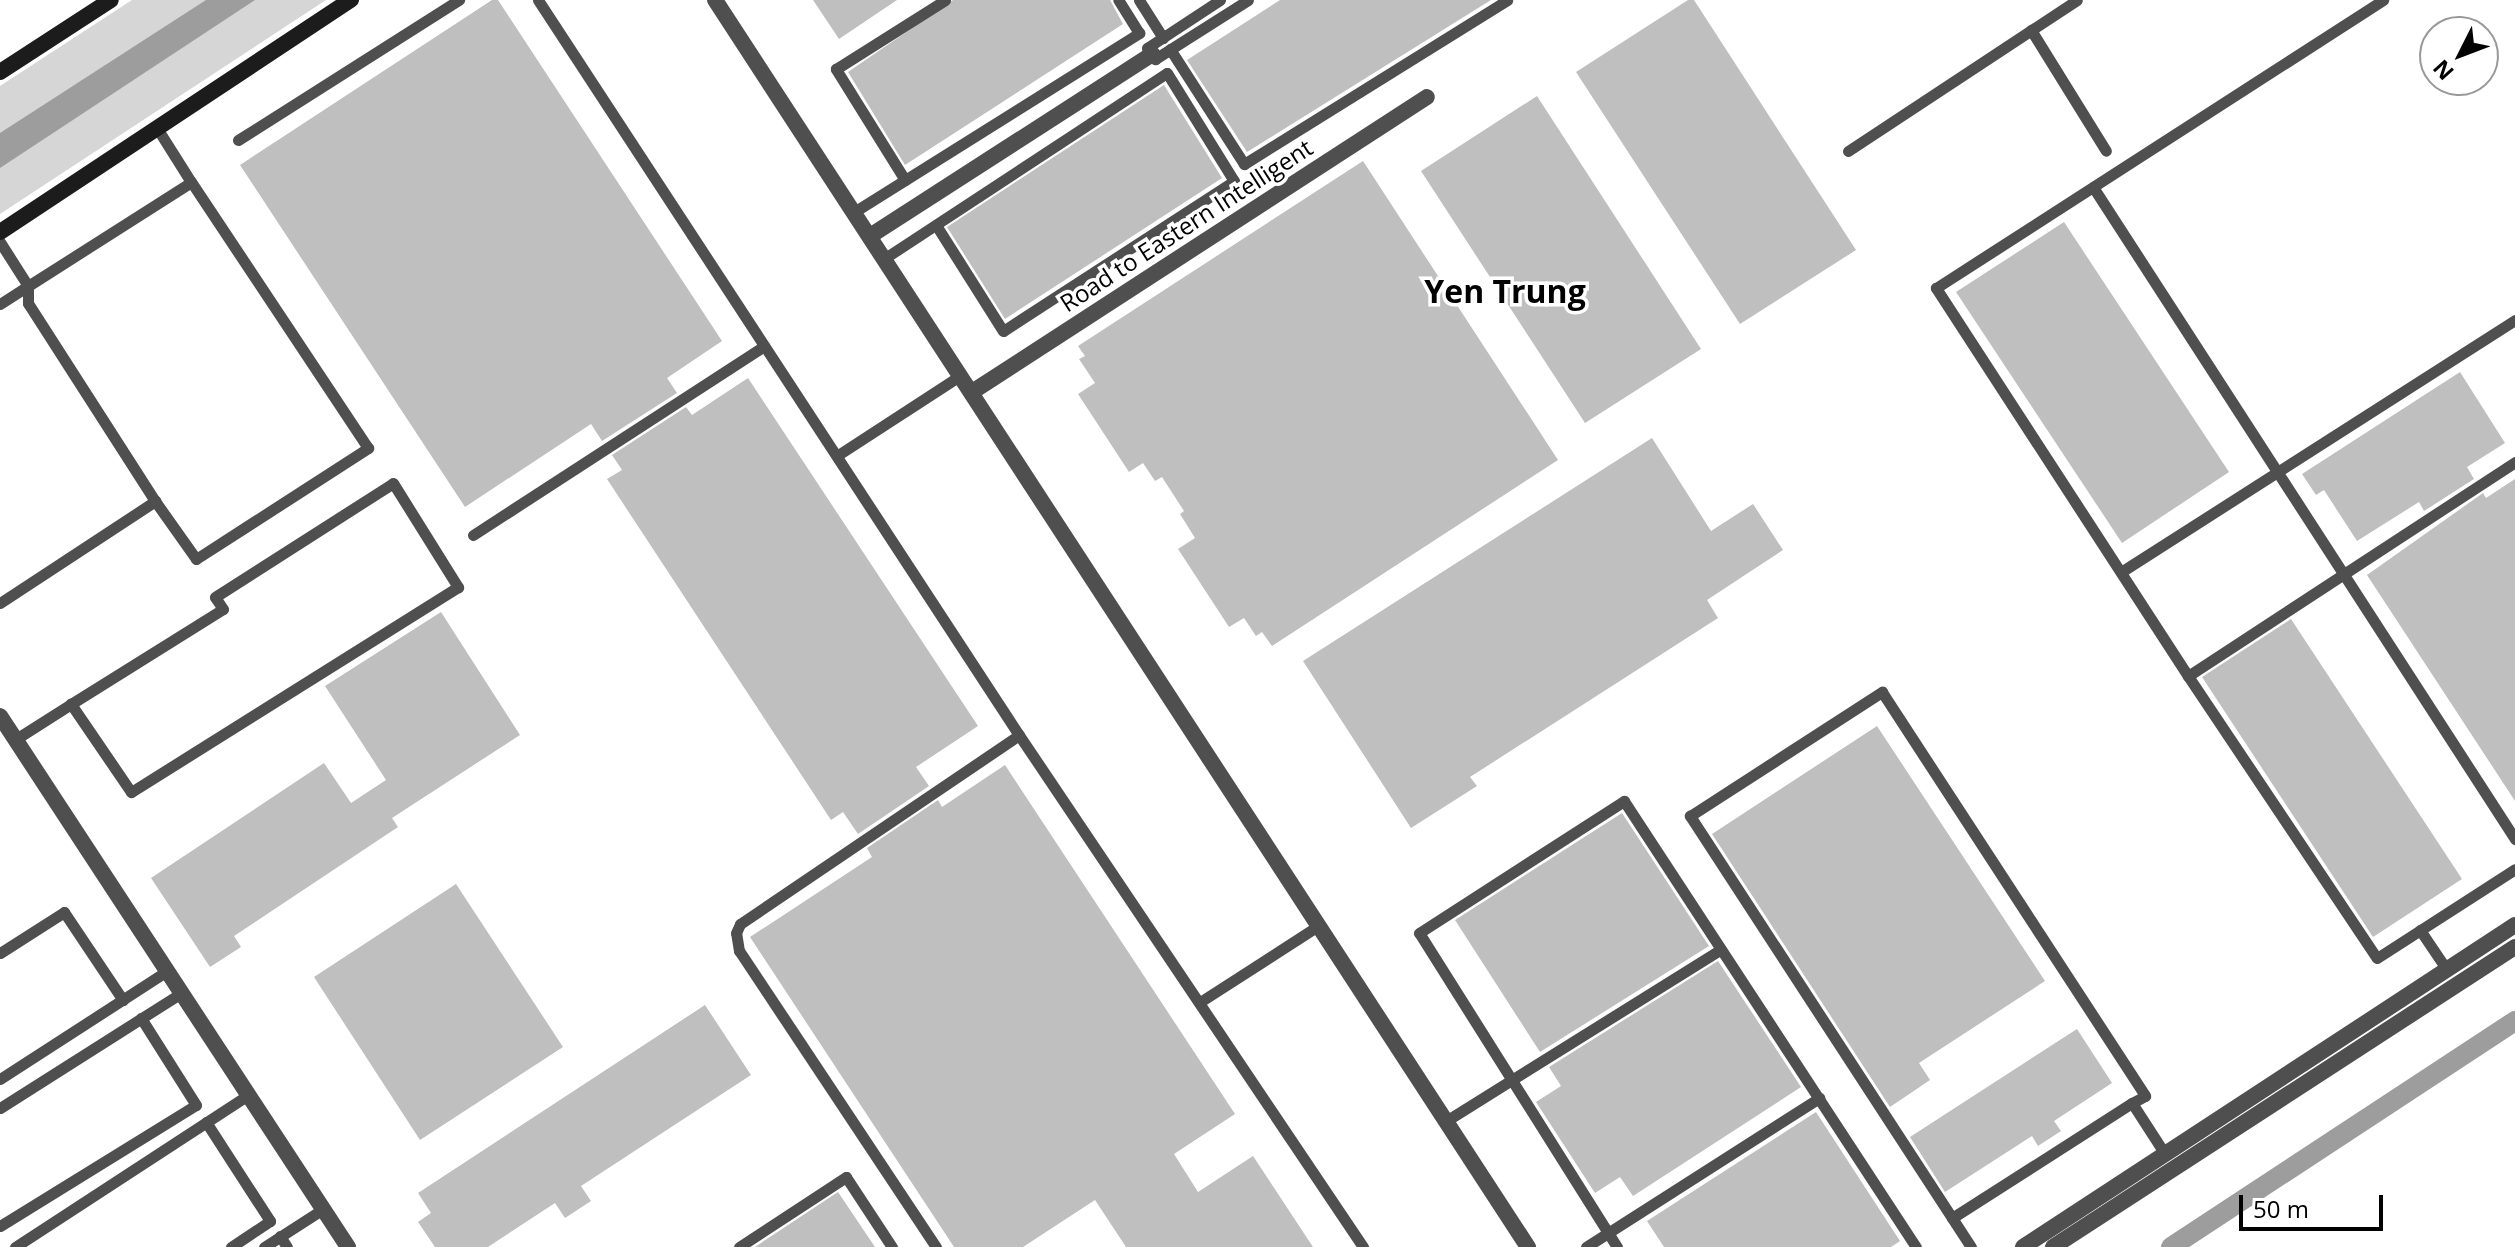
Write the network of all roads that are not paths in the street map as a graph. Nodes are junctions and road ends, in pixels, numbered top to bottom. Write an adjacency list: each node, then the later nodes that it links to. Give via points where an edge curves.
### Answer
1 (111, 0): 18 (main road)
2 (351, 0): 20 (main road)
3 (459, 0): 21 (lane)
4 (538, 0): 36 (lane)
5 (715, 0): 27 (street)
6 (945, 0): 24 (lane, via 836,69)
7 (1118, 0): 24 (lane, via 1139,33)
8 (1139, 0): 15 (lane)
9 (1220, 0): 15 (lane)
10 (1248, 0): 16 (lane)
11 (1507, 0): 16 (lane, via 1244,164)
12 (2077, 0): 14 (lane)
13 (2383, 0): 26 (lane)
14 (2031, 30): 22 (lane); 23 (lane)
15 (1163, 38): 17 (lane, via 1147,48)
16 (1170, 49): 17 (lane, via 1155,59)
17 (1152, 54): 30 (street)
18 (0, 72)
19 (1427, 97): 38 (street, Road to Eastern Intelligent)
20 (157, 128): 25 (lane); 29 (main road)
21 (238, 140)
22 (1848, 151)
23 (2106, 151)
24 (905, 180): 27 (lane)
25 (191, 182): 33 (lane); 42 (lane, via 368,448 196,559)
26 (2093, 187): 41 (lane); 44 (lane, via 1936,288)
27 (854, 212): 30 (street)
28 (936, 225): 28 (lane, via 1167,73 1234,181 1003,331); 32 (lane)
29 (0, 232)
30 (870, 236): 32 (street)
31 (0, 242): 33 (lane)
32 (885, 258): 37 (street)
33 (28, 286): 34 (lane); 42 (lane, via 28,303)
34 (0, 304)
35 (2515, 320): 41 (lane)
36 (764, 346): 39 (lane); 43 (lane)
37 (961, 375): 38 (street); 39 (lane)
38 (972, 392): 55 (street)
39 (838, 455): 50 (lane)
40 (2515, 462): 45 (lane)
41 (2278, 473): 44 (lane); 45 (lane)
42 (155, 501): 46 (lane)
43 (473, 535)
44 (2121, 572): 47 (lane)
45 (2343, 574): 47 (lane); 52 (lane)
46 (0, 603)
47 (2188, 676): 56 (lane, via 2377,958)
48 (71, 704): 48 (lane, via 223,609 215,597 393,483 458,587 131,792); 51 (lane)
49 (0, 716): 51 (street)
50 (1019, 735): 64 (lane); 86 (lane, via 740,924 736,933 739,951)
51 (16, 739): 61 (street)
52 (2515, 839)
53 (2515, 869): 56 (lane)
54 (2515, 925): 60 (street)
55 (1318, 926): 64 (lane); 72 (street)
56 (2420, 930): 60 (lane)
57 (2515, 947): 94 (street)
58 (1721, 949): 67 (lane); 67 (lane, via 1624,801 1419,933); 69 (lane)
59 (0, 953): 63 (lane, via 64,912)
60 (2447, 970): 74 (street)
61 (167, 971): 62 (street); 63 (lane)
62 (181, 993): 65 (lane); 68 (street)
63 (123, 1000): 66 (lane)
64 (1200, 1002): 87 (lane)
65 (141, 1018): 71 (lane); 77 (lane, via 196,1105)
66 (0, 1079)
67 (1512, 1080): 72 (lane); 78 (lane)
68 (248, 1095): 73 (lane); 75 (street)
69 (1819, 1098): 78 (lane); 91 (lane)
70 (2132, 1103): 74 (lane); 76 (lane); 76 (lane, via 2145,1096 1882,692 1690,816)
71 (0, 1108)
72 (1446, 1121): 88 (street)
73 (206, 1122): 80 (lane); 81 (lane, via 270,1221)
74 (2165, 1154): 93 (street)
75 (323, 1209): 79 (lane); 83 (street)
76 (1952, 1218): 92 (lane)
77 (0, 1226)
78 (1608, 1233): 89 (lane); 90 (lane)
79 (284, 1242): 82 (lane)
80 (15, 1247)
81 (231, 1247)
82 (264, 1247)
83 (348, 1247)
84 (739, 1247): 85 (lane, via 846,1177)
85 (892, 1247)
86 (936, 1247)
87 (1363, 1247)
88 (1528, 1247)
89 (1586, 1247)
90 (1617, 1247)
91 (1916, 1247)
92 (1971, 1247)
93 (2023, 1247)
94 (2053, 1247)

